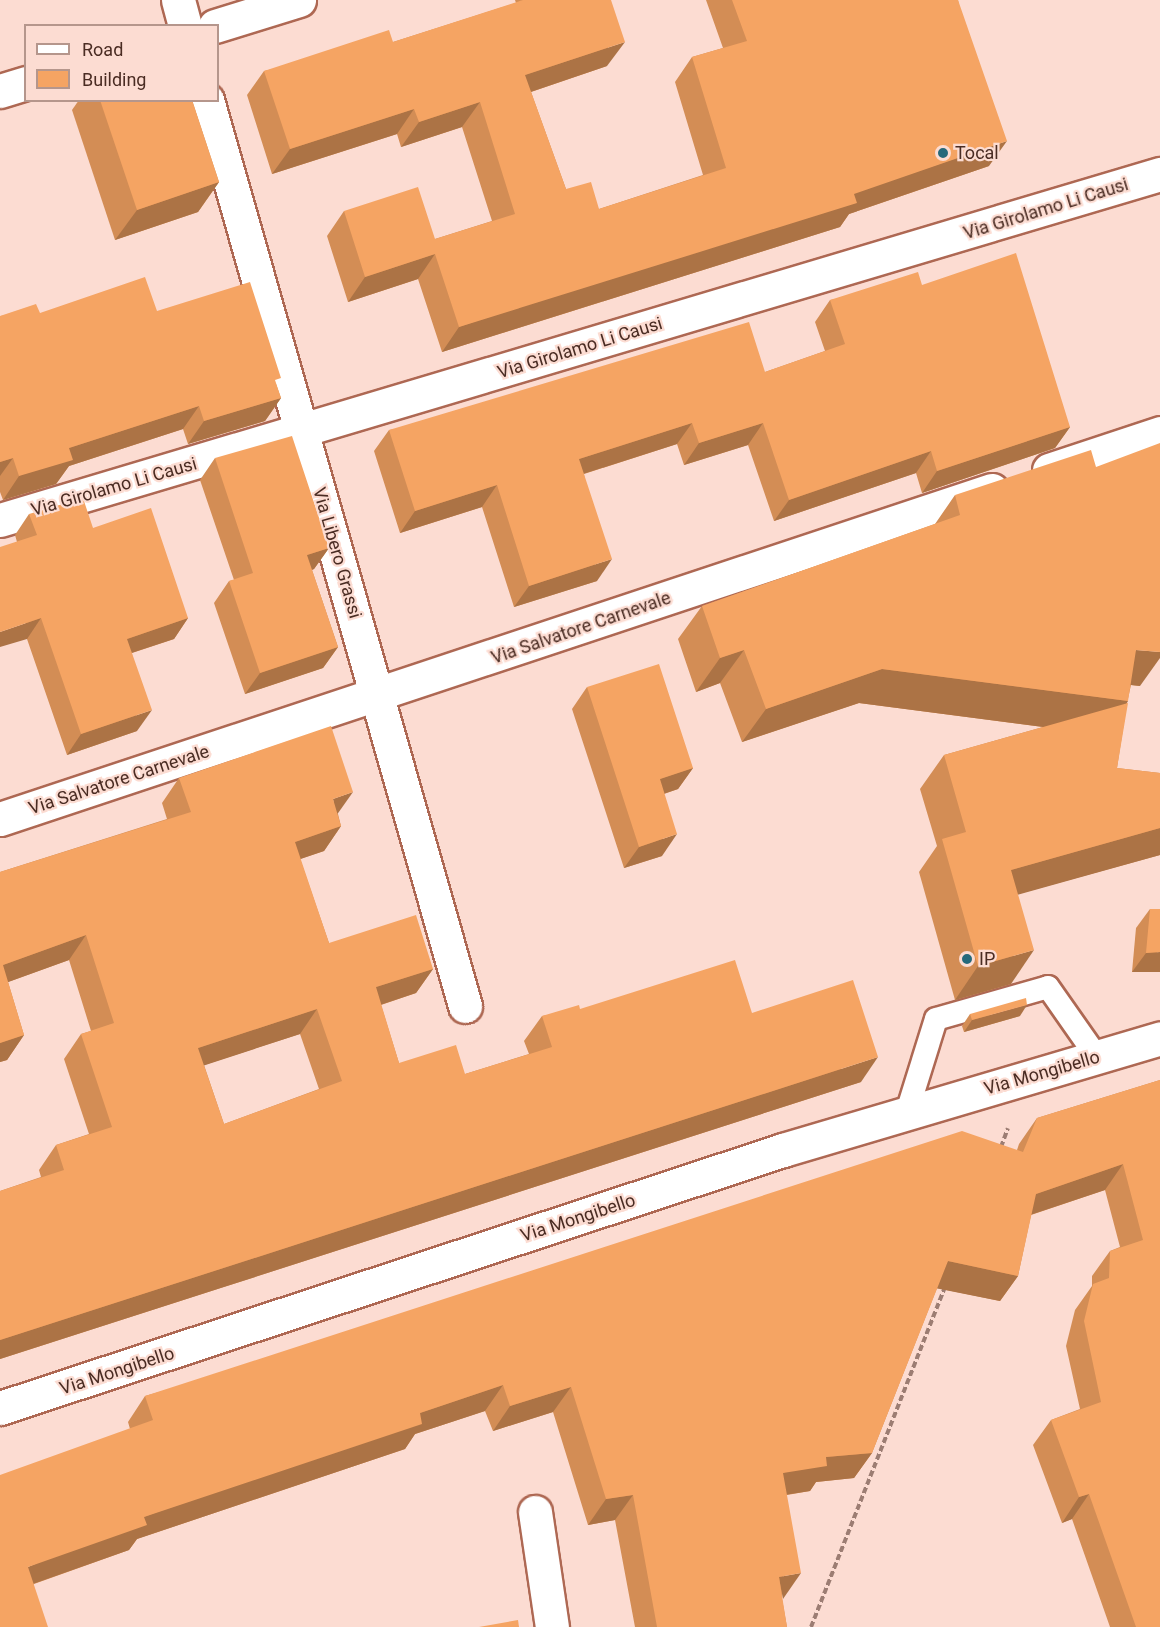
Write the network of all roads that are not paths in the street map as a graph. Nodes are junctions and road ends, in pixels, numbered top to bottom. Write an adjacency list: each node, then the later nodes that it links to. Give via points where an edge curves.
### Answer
1 (178, 0): 3 (street)
2 (299, 0): 4 (street)
3 (184, 24)
4 (219, 25)
5 (24, 84): 6 (street)
6 (0, 91)
7 (208, 102): 9 (street, Via Libero Grassi)
8 (1160, 174): 9 (street, Via Girolamo Li Causi)
9 (302, 432): 11 (street, Via Girolamo Li Causi); 12 (street, Via Libero Grassi)
10 (1160, 433): 12 (street, Via Salvatore Carnevale)
11 (0, 520)
12 (378, 696): 13 (street, Via Salvatore Carnevale); 14 (street, Via Libero Grassi)
13 (0, 819)
14 (465, 1006)
15 (1160, 1038): 16 (street, Via Mongibello)
16 (1097, 1057): 17 (street, Via Mongibello); 17 (lane, via 1048,987 936,1019)
17 (907, 1112): 18 (street, Via Mongibello)
18 (0, 1408)
19 (535, 1512): 20 (street)
20 (552, 1627)

